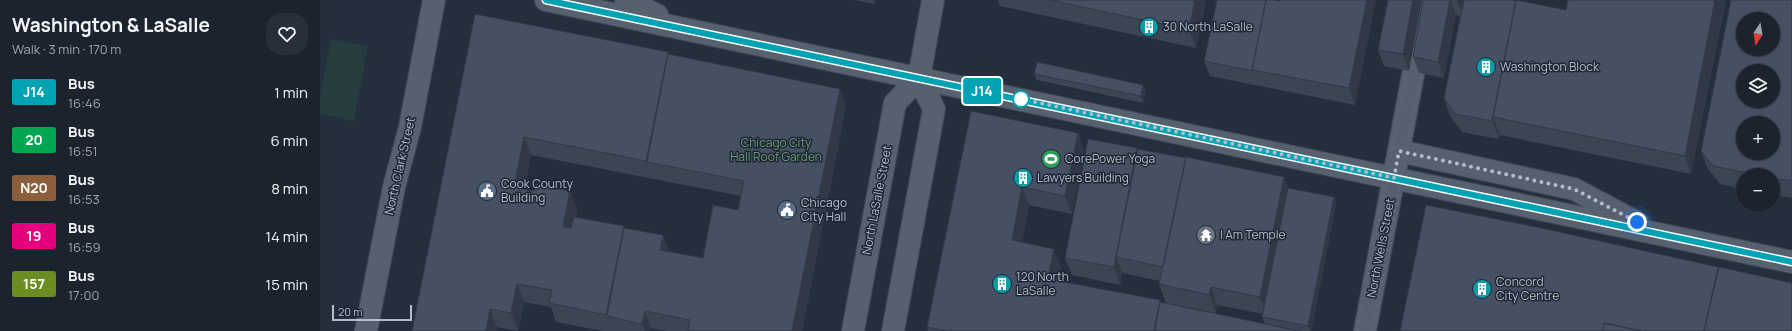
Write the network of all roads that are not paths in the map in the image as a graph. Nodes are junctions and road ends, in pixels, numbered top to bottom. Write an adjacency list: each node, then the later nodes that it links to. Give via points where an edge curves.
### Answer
1 (434, 0): 12 (main road, North Clark Street, via 410,127 394,187)
2 (546, 0): 6 (main road)
3 (626, 0): 6 (main road)
4 (933, 0): 7 (main road)
5 (1427, 0): 8 (main road, North Wells Street)
6 (686, 30): 7 (main road)
7 (919, 78): 9 (main road); 13 (main road, North LaSalle Street, via 895,102); 14 (main road, via 934,109)
8 (1399, 151): 9 (main road, North Wells Street); 10 (main road, via 1574,189)
9 (1394, 178): 10 (main road); 15 (main road, North Wells Street)
10 (1662, 235): 11 (main road)
11 (1792, 262)
12 (366, 331)
13 (853, 331)
14 (894, 331)
15 (1365, 331)

